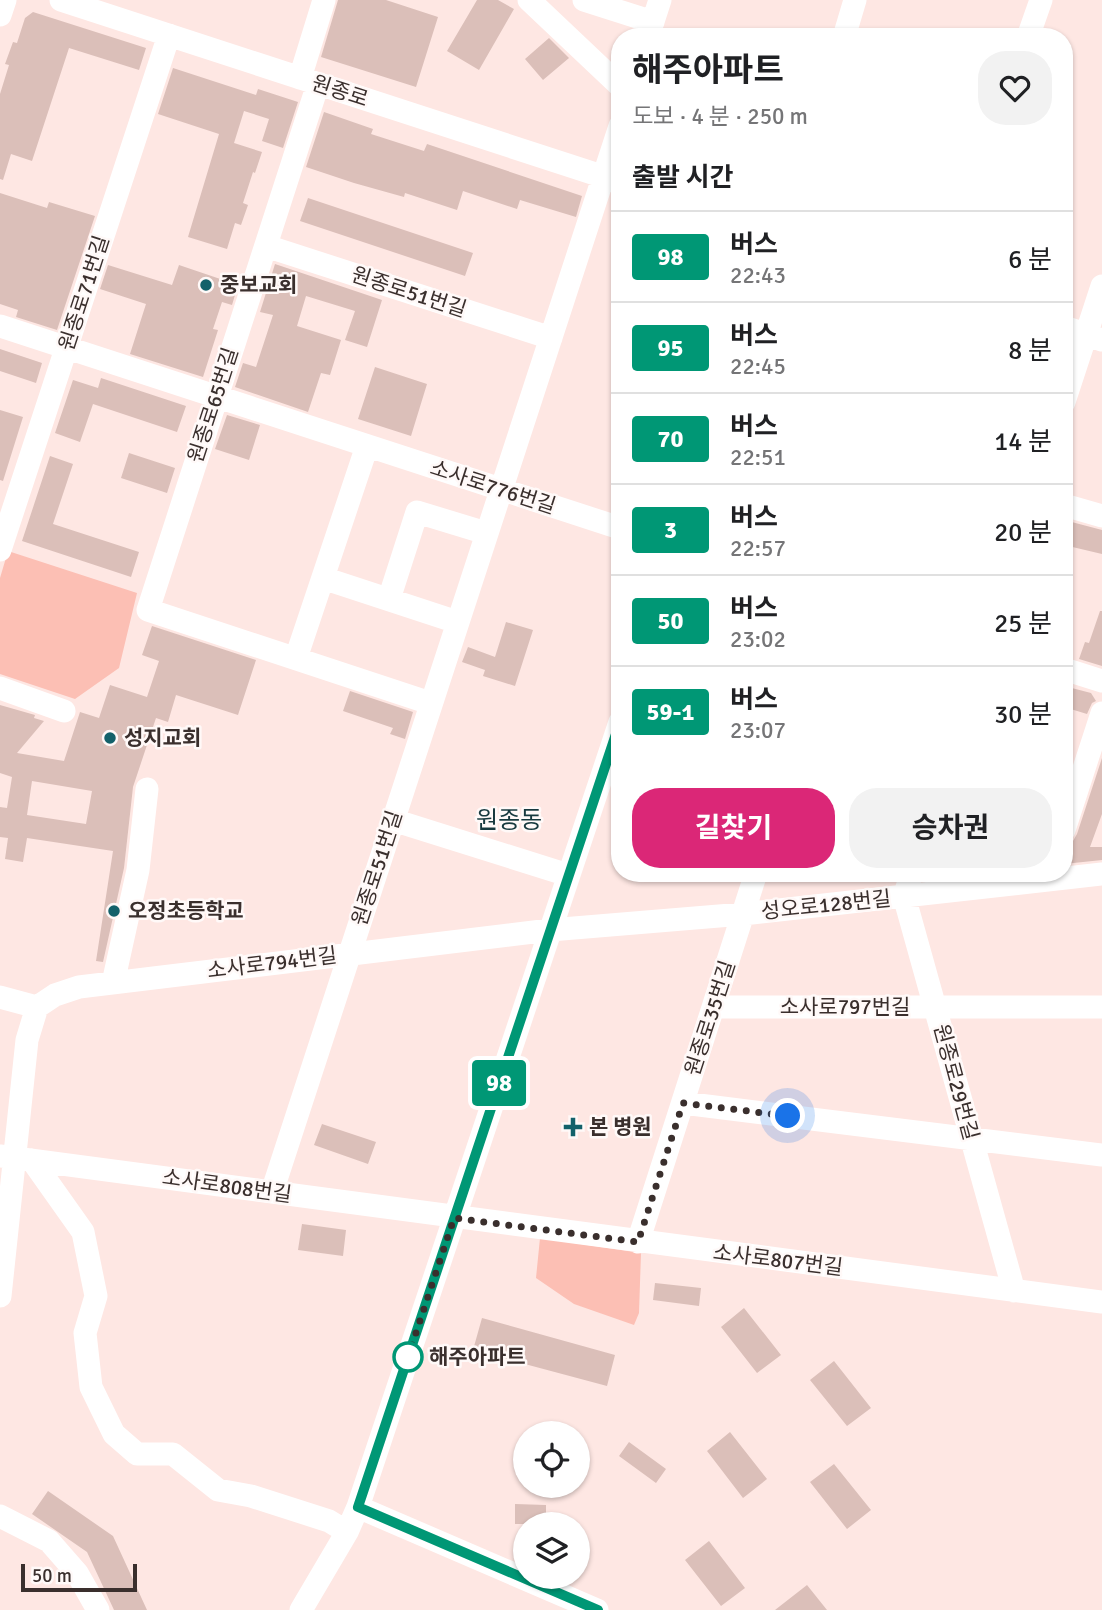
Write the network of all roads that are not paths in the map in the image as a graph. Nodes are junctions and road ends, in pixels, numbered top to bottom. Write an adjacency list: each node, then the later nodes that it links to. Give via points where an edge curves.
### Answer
1 (5, 0): 9 (street)
2 (61, 0): 14 (street, 원종로)
3 (324, 0): 16 (street, 원종로65번길)
4 (530, 0): 15 (street)
5 (584, 0): 10 (street)
6 (660, 0): 11 (street)
7 (855, 0): 12 (street)
8 (1041, 0): 13 (street)
9 (0, 15)
10 (649, 28)
11 (651, 28)
12 (847, 28)
13 (1031, 28)
14 (169, 35): 16 (street, 원종로); 24 (street, 원종로71번길)
15 (611, 77)
16 (309, 81): 17 (street, 원종로); 18 (street, 원종로65번길)
17 (611, 180): 23 (street, 원종로51번길)
18 (267, 246): 23 (street, 원종로51번길); 26 (street, 원종로65번길)
19 (1102, 286): 22 (street)
20 (0, 326): 24 (street, 소사로776번길)
21 (1073, 330): 22 (street)
22 (1094, 337): 25 (street)
23 (551, 338): 28 (street, 원종로51번길)
24 (66, 347): 26 (street, 소사로776번길); 33 (street, 원종로71번길)
25 (1073, 382)
26 (215, 396): 27 (street, 소사로776번길); 37 (street, 원종로65번길, via 148,610)
27 (367, 446): 28 (street, 소사로776번길); 34 (street)
28 (501, 489): 31 (street, 소사로776번길); 32 (street, 원종로51번길)
29 (1073, 508): 30 (street)
30 (1102, 516)
31 (611, 525)
32 (486, 533): 35 (street, via 417,512); 36 (street, 원종로51번길)
33 (0, 550)
34 (323, 578): 35 (street); 37 (street)
35 (388, 600): 36 (street)
36 (457, 622): 41 (street, 원종로51번길)
37 (296, 658): 41 (street)
38 (1073, 672): 39 (street)
39 (1102, 681)
40 (0, 688): 42 (street)
41 (430, 703): 47 (street, 원종로51번길)
42 (64, 711)
43 (1102, 712): 46 (street)
44 (611, 749): 49 (street)
45 (147, 789): 58 (street, via 138,870)
46 (1073, 802)
47 (393, 820): 49 (street); 57 (street, 원종로51번길)
48 (1102, 874): 50 (street, 성오로128번길)
49 (568, 876): 56 (street)
50 (1073, 876)
51 (753, 882): 55 (street, 원종로35번길)
52 (909, 882): 54 (street)
53 (1011, 882): 54 (street, 성오로128번길)
54 (904, 896): 55 (street, 성오로128번길); 62 (street, 원종로29번길)
55 (743, 914): 56 (street, 성오로128번길); 60 (street, 원종로35번길)
56 (550, 930): 57 (street, 소사로794번길); 69 (street)
57 (350, 954): 58 (street, 소사로794번길); 68 (street, 원종로51번길)
58 (113, 983): 61 (street, 소사로794번길, via 79,987)
59 (0, 997): 61 (street)
60 (714, 1006): 62 (street, 소사로797번길); 64 (street, 원종로35번길)
61 (37, 1007): 67 (street, via 27,1040)
62 (937, 1007): 63 (street, 소사로797번길); 65 (street, 원종로29번길)
63 (1102, 1007)
64 (683, 1103): 65 (street); 70 (street, 원종로35번길)
65 (971, 1138): 66 (street); 71 (street, 원종로29번길)
66 (1102, 1155)
67 (16, 1158): 68 (street, 소사로808번길); 72 (street); 76 (street, via 83,1231 96,1296 85,1333 91,1387 114,1434 137,1454 173,1454 218,1490 329,1521)
68 (272, 1192): 69 (street, 소사로808번길)
69 (454, 1218): 70 (street, 소사로807번길); 74 (street)
70 (638, 1242): 71 (street, 소사로807번길)
71 (1014, 1291): 73 (street, 소사로807번길)
72 (0, 1296)
73 (1102, 1302)
74 (358, 1507): 76 (street); 77 (street)
75 (0, 1516): 78 (street, via 49,1541)
76 (347, 1532): 79 (street)
77 (591, 1609)
78 (98, 1610)
79 (301, 1610)

